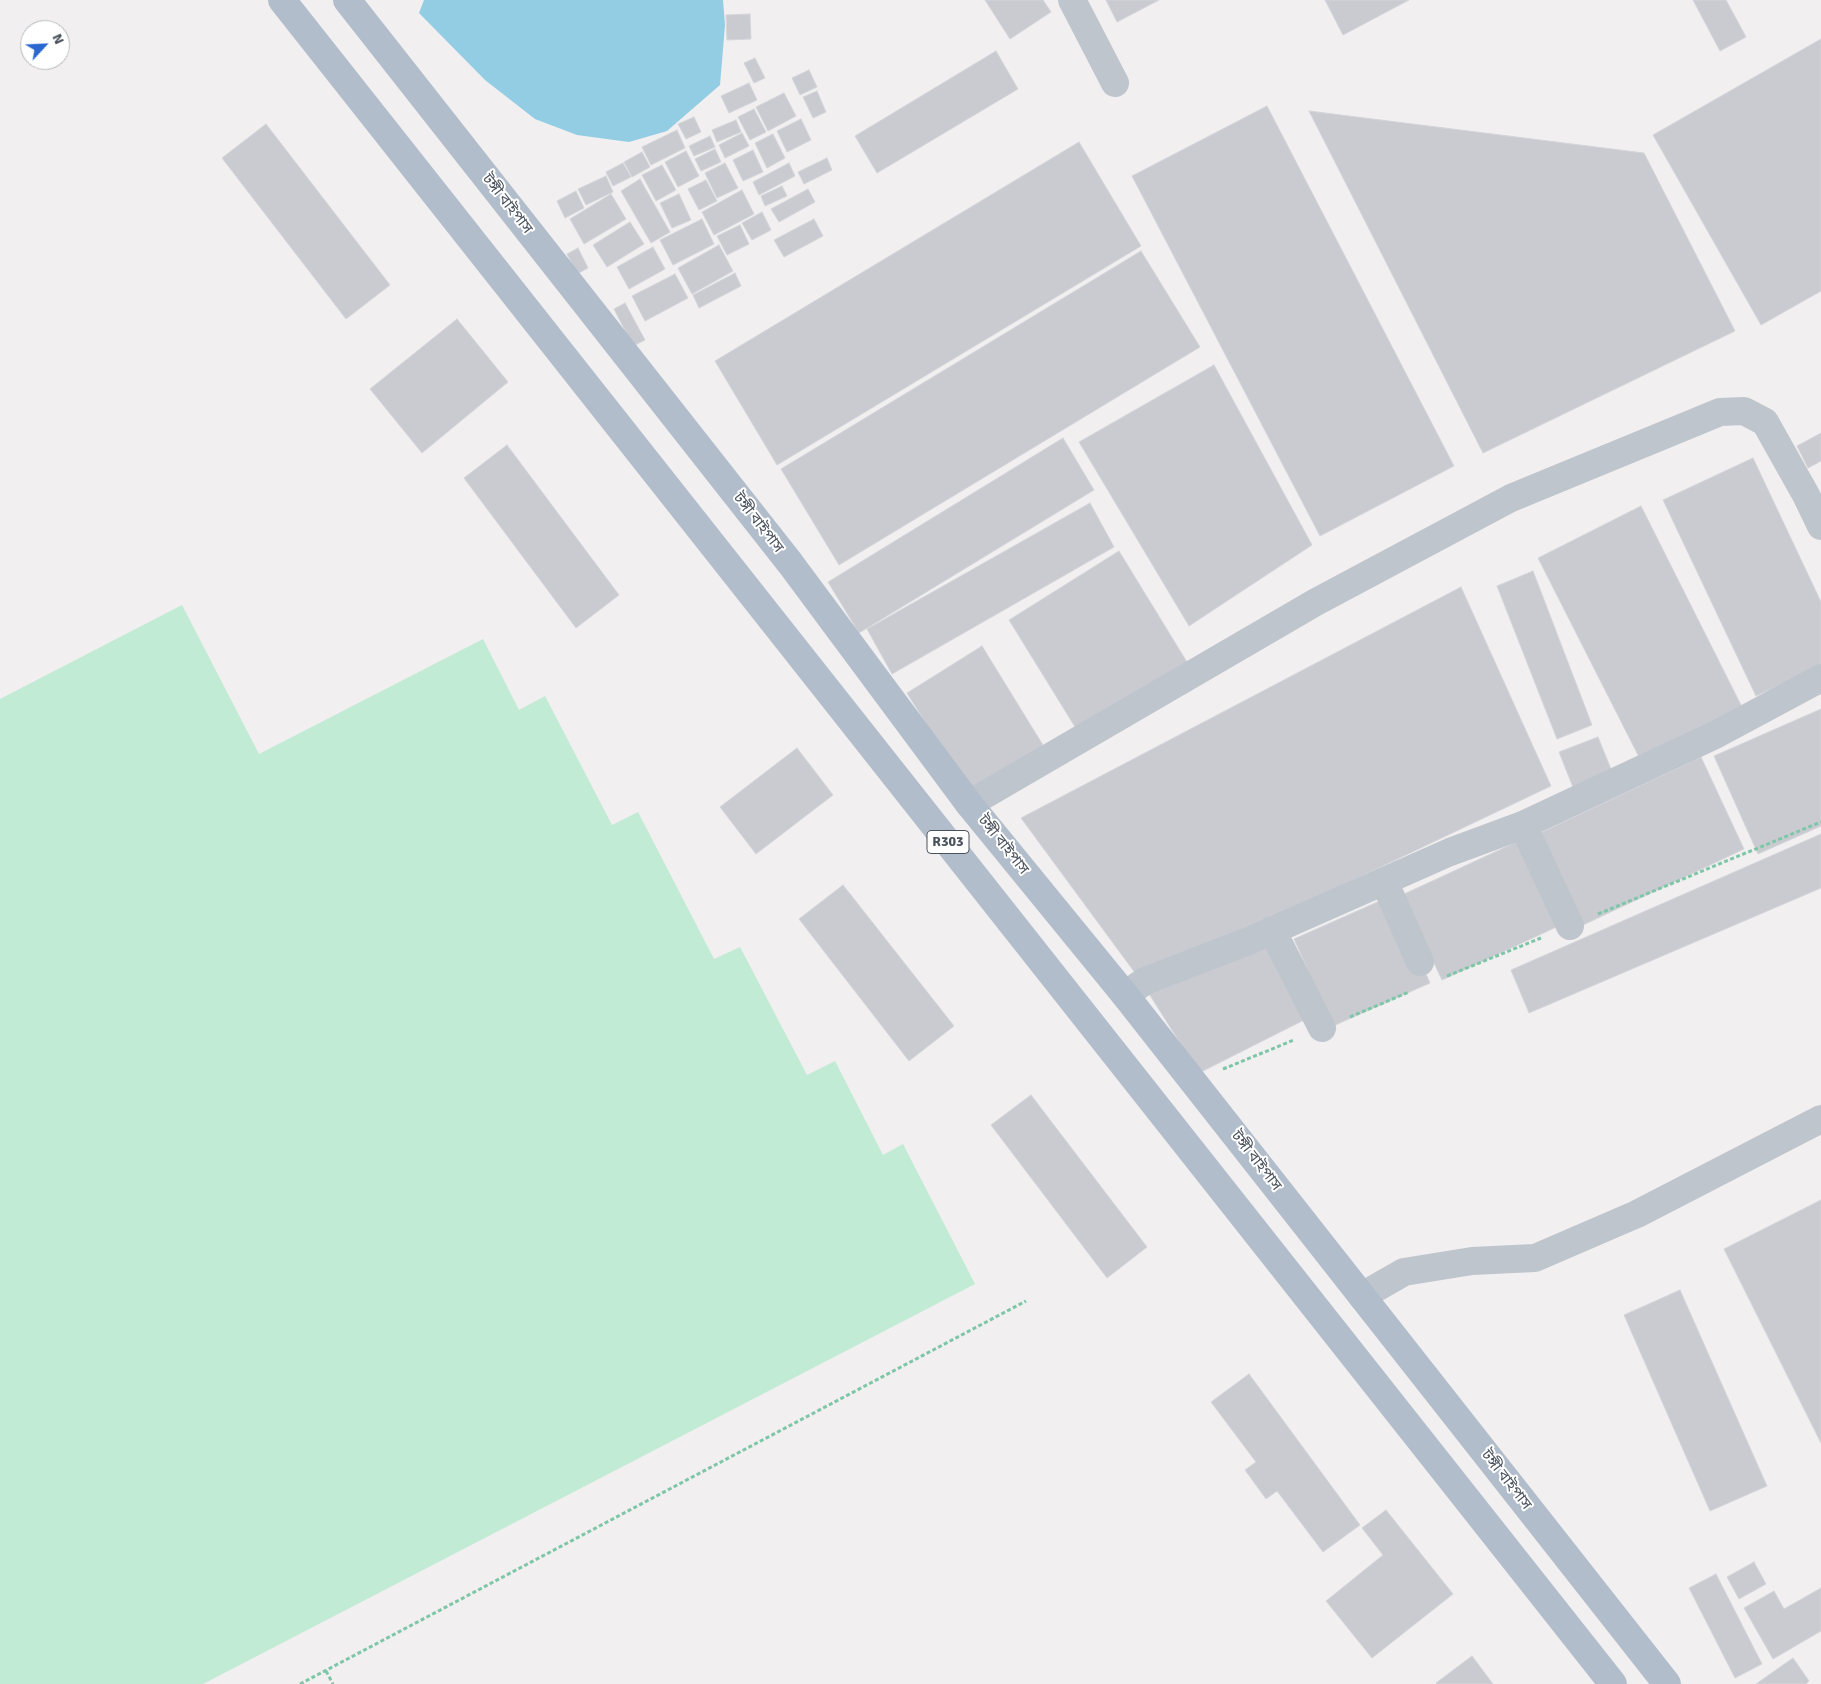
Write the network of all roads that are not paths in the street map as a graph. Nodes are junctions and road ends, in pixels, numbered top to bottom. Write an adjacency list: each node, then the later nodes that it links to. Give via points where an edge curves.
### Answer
1 (282, 0): 17 (main road, R303)
2 (347, 0): 7 (main road, টঙ্গী বাইপাস / R303, via 790,563)
3 (1072, 0): 4 (lane)
4 (1115, 83)
5 (1821, 526): 7 (lane, via 1765,422 1744,411 1720,412 1511,498 1316,602)
6 (1821, 678): 8 (lane, via 1717,734)
7 (969, 804): 13 (main road, টঙ্গী বাইপাস / R303)
8 (1523, 825): 9 (lane); 10 (lane)
9 (1384, 881): 11 (lane); 12 (lane)
10 (1570, 926)
11 (1272, 930): 13 (lane, via 1145,981); 14 (lane)
12 (1420, 962)
13 (1125, 994): 16 (main road, টঙ্গী বাইপাস / R303)
14 (1322, 1028)
15 (1821, 1119): 16 (lane, via 1637,1214 1535,1258 1472,1261 1404,1272)
16 (1362, 1296): 18 (main road, টঙ্গী বাইপাস / R303)
17 (1613, 1684)
18 (1667, 1684)

